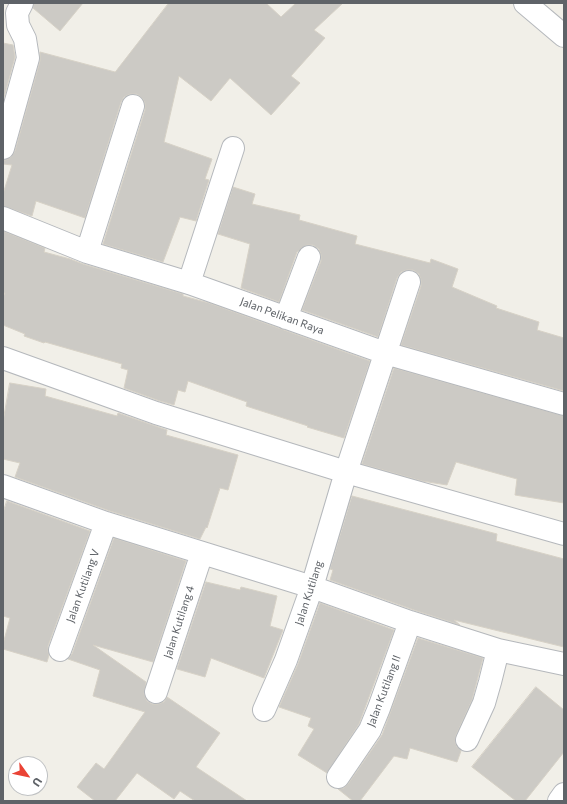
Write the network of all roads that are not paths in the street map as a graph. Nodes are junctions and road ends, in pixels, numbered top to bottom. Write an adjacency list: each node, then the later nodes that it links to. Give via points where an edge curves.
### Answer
1 (525, 3): 3 (street)
2 (14, 7): 4 (street, via 28,58)
3 (564, 36)
4 (10, 103): 6 (street)
5 (133, 106): 9 (street)
6 (3, 148)
7 (233, 148): 12 (street)
8 (3, 218): 9 (street, Jalan Pelikan Raya)
9 (87, 252): 12 (street, Jalan Pelikan Raya)
10 (309, 256): 13 (street)
11 (409, 282): 14 (street, Jalan Kutilang)
12 (189, 283): 13 (street, Jalan Pelikan Raya)
13 (286, 318): 14 (street, Jalan Pelikan Raya)
14 (386, 353): 16 (street, Jalan Pelikan Raya); 17 (street, Jalan Kutilang)
15 (3, 358): 17 (street, via 156,413)
16 (564, 404)
17 (346, 472): 20 (street); 22 (street, Jalan Kutilang)
18 (5, 491): 19 (street)
19 (106, 522): 21 (street); 24 (street, Jalan Kutilang V)
20 (564, 534)
21 (202, 553): 22 (street); 27 (street, Jalan Kutilang 4)
22 (312, 587): 23 (street); 28 (street, Jalan Kutilang, via 286,660)
23 (410, 622): 25 (street); 30 (street, Jalan Kutilang II, via 370,730)
24 (60, 650)
25 (498, 650): 26 (street); 29 (street, via 484,703)
26 (564, 664)
27 (156, 692)
28 (264, 710)
29 (467, 740)
30 (338, 777)
31 (564, 794): 32 (street)
32 (559, 801)

